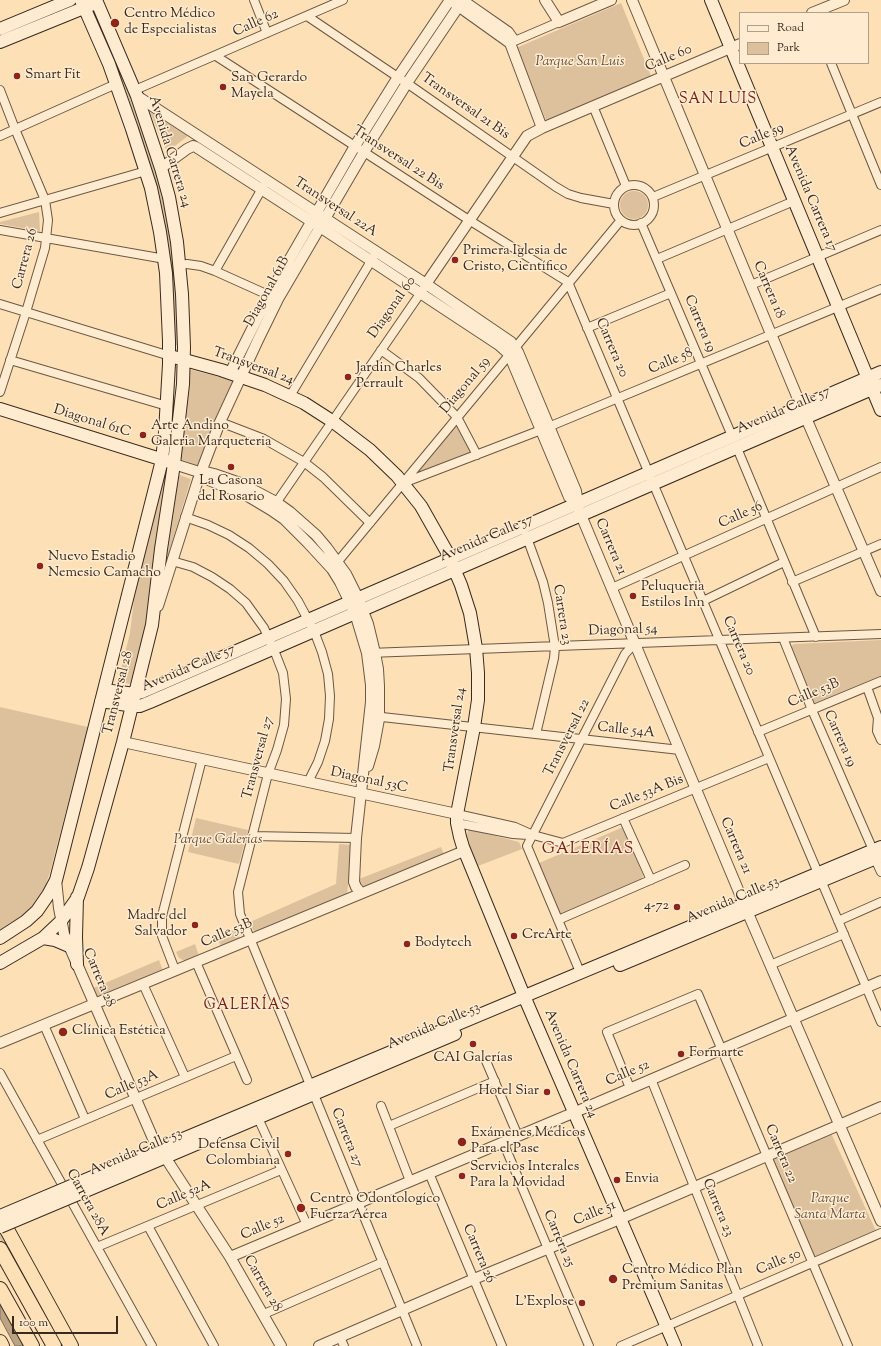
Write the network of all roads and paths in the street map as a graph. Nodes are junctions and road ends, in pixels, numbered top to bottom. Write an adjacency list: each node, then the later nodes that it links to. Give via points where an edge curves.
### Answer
1 (70, 0): 17 (main road)
2 (254, 0): 18 (street)
3 (341, 0): 15 (street, Calle 62)
4 (450, 0): 11 (street); 27 (street, Diagonal 61B)
5 (545, 0): 16 (street)
6 (611, 0): 16 (street)
7 (632, 0): 26 (street, Carrera 18)
8 (711, 0): 21 (main road, Avenida Carrera 17)
9 (844, 0): 12 (street)
10 (98, 1): 13 (main road); 31 (main road, Avenida Carrera 24)
11 (462, 2): 20 (street); 28 (street, Diagonal 61B)
12 (830, 2): 14 (street)
13 (83, 4): 19 (main road); 29 (main road, Avenida Carrera 24)
14 (814, 12)
15 (307, 16): 18 (street, Calle 62); 27 (street, Transversal 21 Bis)
16 (559, 22): 20 (street)
17 (0, 29)
18 (267, 33): 22 (street, Calle 62)
19 (0, 42)
20 (511, 44): 35 (street)
21 (735, 46): 23 (main road, Avenida Carrera 17); 26 (street, Calle 60)
22 (216, 56): 31 (street, Calle 62); 39 (street, Transversal 22 Bis)
23 (739, 57)
24 (742, 64): 38 (main road, Avenida Carrera 17)
25 (831, 64): 34 (street)
26 (664, 76): 33 (street, Calle 60); 43 (street, Carrera 18)
27 (398, 77): 28 (street, Transversal 21 Bis); 39 (street, Diagonal 61B)
28 (407, 83): 39 (street, Diagonal 61B); 40 (street, Transversal 21 Bis)
29 (116, 84): 36 (street); 42 (main road, Avenida Carrera 24)
30 (0, 90): 36 (street, Carrera 26)
31 (136, 93): 41 (main road, Avenida Carrera 24); 44 (street, Transversal 22A)
32 (881, 102): 34 (street, Calle 59)
33 (593, 106): 35 (street, Calle 60); 46 (street)
34 (852, 114): 38 (street, Calle 59); 45 (street)
35 (542, 128): 40 (street, Diagonal 60, via 527,136)
36 (15, 129): 37 (street); 48 (street, Carrera 26)
37 (0, 136)
38 (772, 147): 43 (street, Calle 59); 49 (main road, Avenida Carrera 17)
39 (359, 149): 52 (street, Diagonal 61B); 53 (street, Transversal 22 Bis); 55 (street, Diagonal 61B)
40 (512, 156): 50 (street, Transversal 21 Bis, via 568,194); 53 (street, Diagonal 60)
41 (161, 168): 44 (street, Transversal 22A, via 194,146); 65 (main road, Avenida Carrera 24, via 173,218)
42 (146, 171): 48 (street); 63 (main road, Avenida Carrera 24)
43 (705, 175): 47 (street, Calle 59); 57 (street, Carrera 18)
44 (264, 185): 52 (street, Transversal 22A); 66 (street)
45 (881, 185)
46 (626, 186): 47 (street, via 640,186); 50 (street)
47 (652, 197): 56 (street, via 654,206 651,214)
48 (45, 200): 51 (street); 60 (street, Carrera 26)
49 (794, 201): 57 (street); 62 (main road, Avenida Carrera 17)
50 (614, 204): 54 (street)
51 (0, 213)
52 (314, 217): 55 (street, Transversal 22A); 73 (street, Diagonal 61B)
53 (469, 220): 67 (street, Transversal 22 Bis); 68 (street, Diagonal 60)
54 (621, 220): 56 (street, via 631,224); 67 (street, Diagonal 59)
55 (323, 223): 61 (street, Transversal 22A); 74 (street, Diagonal 61B)
56 (641, 223): 64 (street, Carrera 19)
57 (727, 229): 64 (street); 69 (street, Carrera 18)
58 (0, 230): 60 (street)
59 (881, 230): 62 (street)
60 (47, 238): 63 (street); 77 (street, Carrera 26)
61 (374, 257): 68 (street, Transversal 22A); 71 (street, Transversal 22A); 90 (street)
62 (817, 257): 69 (street); 76 (main road, Avenida Carrera 17)
63 (165, 259): 82 (main road, Avenida Carrera 24)
64 (657, 259): 72 (street, Carrera 19)
65 (180, 265): 66 (street, via 201,266); 84 (main road, Avenida Carrera 24)
66 (215, 271): 73 (street)
67 (568, 282): 78 (street, Carrera 20); 81 (street, Diagonal 59)
68 (426, 284): 71 (street, Diagonal 60); 81 (street, Transversal 22A, via 506,338)
69 (751, 285): 79 (street, Carrera 18)
70 (881, 289): 76 (street, Calle 58)
71 (420, 294): 80 (street, Diagonal 60); 81 (street, Transversal 22A, via 499,345)
72 (671, 294): 78 (street); 85 (street, Carrera 19)
73 (269, 295): 74 (street); 87 (street, Diagonal 61B)
74 (278, 300): 87 (street, Diagonal 61B)
75 (0, 304): 77 (street)
76 (838, 307): 79 (street, Calle 58); 88 (main road, Avenida Carrera 17)
77 (26, 312): 82 (street); 83 (street, Carrera 26)
78 (587, 328): 91 (street, Carrera 20)
79 (771, 334): 85 (street, Calle 58); 93 (street, Carrera 18)
80 (381, 350): 96 (street, via 419,378); 98 (street, Diagonal 60)
81 (512, 350): 96 (street, Diagonal 59); 100 (street, Carrera 21)
82 (170, 356): 84 (main road, Transversal 24); 92 (main road, Avenida Carrera 24)
83 (10, 360): 89 (street, Carrera 26); 92 (street)
84 (184, 360): 87 (main road, Transversal 24); 106 (main road, Avenida Carrera 24)
85 (701, 364): 91 (street, Calle 58); 101 (street, Carrera 19)
86 (881, 372): 88 (main road, Avenida Calle 57)
87 (235, 375): 90 (main road, Transversal 24); 99 (street, Diagonal 61B)
88 (874, 384): 93 (main road, Avenida Calle 57); 95 (main road, Avenida Carrera 17); 97 (main road, Avenida Calle 57)
89 (0, 392)
90 (290, 396): 98 (main road, Transversal 24)
91 (617, 399): 100 (street, Calle 58); 108 (street, Carrera 20)
92 (168, 406): 104 (main road, Avenida Carrera 24)
93 (801, 406): 97 (street, Carrera 18); 101 (main road, Avenida Calle 57)
94 (0, 409): 104 (main road, Diagonal 61C)
95 (881, 410)
96 (457, 417): 103 (street); 110 (street, Diagonal 59)
97 (806, 418): 102 (main road, Avenida Calle 57); 112 (street, Carrera 18)
98 (332, 420): 105 (street, Diagonal 60); 110 (main road, Transversal 24, via 370,450)
99 (220, 422): 105 (street, via 264,439); 109 (street, Diagonal 61B)
100 (545, 429): 103 (street, Calle 58); 113 (street, Carrera 21, via 576,491)
101 (732, 436): 108 (main road, Avenida Calle 57)
102 (737, 448): 111 (main road, Avenida Calle 57); 117 (street)
103 (477, 455): 110 (street, Calle 58)
104 (162, 460): 106 (main road, Diagonal 61C); 150 (main road, Transversal 28)
105 (304, 462): 114 (street, Diagonal 60); 118 (street)
106 (174, 464): 109 (street); 136 (main road, Transversal 28)
107 (881, 467): 112 (street, Calle 56)
108 (648, 472): 111 (street, Carrera 20); 113 (main road, Avenida Calle 57)
109 (200, 473): 114 (street, via 206,479); 116 (street, Diagonal 61B)
110 (402, 483): 118 (street, Diagonal 59); 124 (main road, Transversal 24, via 429,519)
111 (654, 484): 115 (main road, Avenida Calle 57); 123 (street, Carrera 20)
112 (836, 488): 117 (street, Calle 56); 122 (street, Carrera 18)
113 (576, 503): 115 (street, Carrera 21); 119 (main road, Avenida Calle 57)
114 (273, 506): 127 (street)
115 (581, 515): 120 (main road, Avenida Calle 57); 130 (street, Carrera 21)
116 (185, 517): 125 (street, Diagonal 61B); 135 (street, via 229,535 250,548 284,581)
117 (766, 519): 123 (street, Calle 56); 126 (street)
118 (370, 523): 127 (street, Diagonal 59)
119 (522, 526): 120 (street, Carrera 23); 124 (main road, Avenida Calle 57)
120 (527, 538): 128 (main road, Avenida Calle 57); 144 (street, Carrera 23, via 543,582)
121 (881, 544): 122 (street)
122 (864, 551): 129 (street); 131 (street, Carrera 18)
123 (684, 556): 130 (street, Calle 56); 133 (street, Carrera 20)
124 (450, 558): 128 (main road, Transversal 24); 132 (main road, Avenida Calle 57)
125 (172, 561): 136 (street, Diagonal 61B); 139 (street, Transversal 27, via 206,574 230,589 246,603)
126 (784, 562): 129 (street); 133 (street)
127 (335, 566): 132 (street)
128 (455, 569): 134 (main road, Avenida Calle 57); 146 (main road, Transversal 24, via 470,613)
129 (792, 582): 140 (street)
130 (612, 588): 143 (street, Carrera 21)
131 (881, 590)
132 (354, 600): 134 (street); 135 (main road, Avenida Calle 57)
133 (703, 601): 142 (street, Carrera 20)
134 (359, 611): 137 (main road, Avenida Calle 57); 147 (street)
135 (309, 619): 137 (street); 139 (main road, Avenida Calle 57)
136 (152, 625): 151 (main road, Transversal 28)
137 (314, 631): 145 (main road, Avenida Calle 57); 165 (street, via 328,674 330,696 325,741)
138 (881, 634): 140 (street, Diagonal 54)
139 (268, 637): 145 (street, Transversal 27); 151 (main road, Avenida Calle 57, via 142,692)
140 (816, 637): 141 (street, Diagonal 54)
141 (783, 638): 142 (street, Diagonal 54); 152 (street, Carrera 19)
142 (720, 640): 143 (street, Diagonal 54); 156 (street, Carrera 20)
143 (635, 643): 144 (street, Diagonal 54); 158 (street, Transversal 22, via 624,654); 161 (street, Carrera 21)
144 (555, 647): 146 (street, Diagonal 54); 157 (street, Carrera 23)
145 (273, 648): 151 (main road, Avenida Calle 57, via 140,706); 164 (street, Transversal 27, via 283,673 286,699 284,725)
146 (476, 648): 147 (street, Diagonal 54); 155 (main road, Transversal 24, via 478,693)
147 (371, 653): 153 (street, via 371,685)
148 (881, 681): 149 (street, Calle 53B)
149 (867, 687): 152 (street, Calle 53B); 154 (street)
150 (103, 696): 151 (main road, Avenida Calle 57); 178 (main road, Transversal 28)
151 (133, 700): 160 (main road, Transversal 28)
152 (812, 710): 156 (street, Calle 53B); 174 (street, Carrera 19)
153 (375, 716): 155 (street, Calle 54A); 167 (street, via 374,746)
154 (879, 720): 159 (street, via 877,731)
155 (474, 727): 157 (street, Calle 54A); 169 (main road, Transversal 24)
156 (758, 732): 162 (street, Carrera 20)
157 (536, 734): 158 (street, Calle 54A)
158 (582, 739): 161 (street, Calle 54A); 170 (street, Transversal 22)
159 (881, 740)
160 (123, 742): 163 (street, Diagonal 53C); 181 (main road, Transversal 28)
161 (680, 750): 166 (street, Carrera 21)
162 (769, 758): 166 (street, Calle 53A Bis); 177 (street, Carrera 20)
163 (202, 759): 164 (street, Diagonal 53C); 196 (street, via 162,916 162,936)
164 (268, 774): 165 (street, Diagonal 53C); 171 (street, Transversal 27)
165 (308, 782): 167 (street, Diagonal 53C)
166 (696, 788): 168 (street, Calle 53A Bis); 183 (street, Carrera 21)
167 (360, 792): 169 (street, Diagonal 53C); 172 (street)
168 (623, 818): 170 (street, Calle 53A Bis, via 563,842); 179 (street)
169 (457, 819): 170 (street, Diagonal 53C, via 513,834); 173 (main road, Avenida Carrera 24)
170 (533, 835): 184 (street, Transversal 22, via 527,846)
171 (252, 836): 172 (street); 190 (street, Transversal 27, via 238,892 240,914)
172 (356, 838): 180 (street, via 354,882)
173 (464, 850): 180 (street, Calle 53B); 201 (main road, Avenida Carrera 24)
174 (878, 853): 176 (street, Carrera 19); 177 (main road, Avenida Calle 53)
175 (685, 866): 179 (street)
176 (881, 872)
177 (820, 877): 183 (main road, Avenida Calle 53); 186 (street, Carrera 20)
178 (56, 880): 185 (street, Carrera 28); 188 (main road, Transversal 28, via 37,911)
179 (651, 880): 184 (street)
180 (361, 893): 190 (street, Calle 53B)
181 (78, 896): 185 (main road, Transversal 28); 194 (main road)
182 (881, 902): 186 (street)
183 (745, 907): 195 (street, Carrera 21); 197 (main road, Avenida Calle 53); 201 (main road, Avenida Calle 53)
184 (558, 920): 197 (street)
185 (61, 921): 189 (main road, Transversal 28); 191 (street, Carrera 28)
186 (838, 921): 187 (street, Carrera 20)
187 (844, 934): 195 (street); 200 (street, Carrera 20)
188 (0, 938)
189 (43, 938): 191 (main road); 193 (main road, Transversal 28)
190 (250, 939): 192 (street, Calle 53B); 216 (street, Carrera 27)
191 (69, 946): 194 (street, Carrera 28)
192 (196, 962): 196 (street, Calle 53B); 208 (street)
193 (0, 963)
194 (77, 964): 202 (street, Carrera 28)
195 (770, 965): 203 (street, Carrera 21)
196 (175, 970): 199 (street, Calle 53B)
197 (580, 972): 201 (main road, Avenida Calle 53)
198 (881, 981): 200 (street, Calle 52)
199 (143, 984): 202 (street, Calle 53B); 211 (street)
200 (866, 987): 203 (street, Calle 52); 204 (street, Carrera 20)
201 (526, 1000): 216 (main road, Avenida Calle 53); 220 (main road, Avenida Carrera 24)
202 (94, 1004): 205 (street, Calle 53B); 217 (street, Carrera 28)
203 (793, 1019): 207 (street, Calle 52); 224 (street, Carrera 21)
204 (881, 1022)
205 (44, 1025): 206 (street, Calle 53B); 222 (street)
206 (0, 1043)
207 (722, 1049): 212 (street, Calle 52); 215 (street, Carrera 22, via 698,994 607,1032); 229 (street, Carrera 22)
208 (236, 1056): 211 (street, Calle 53A); 213 (street)
209 (486, 1061): 214 (street)
210 (0, 1073): 226 (street, Carrera 28A)
211 (185, 1077): 217 (street, Calle 53A)
212 (651, 1079): 215 (street, Calle 52); 234 (street, Carrera 23)
213 (247, 1080)
214 (495, 1081): 223 (street); 225 (street)
215 (630, 1088): 220 (street, Calle 52)
216 (313, 1090): 221 (main road, Avenida Calle 53); 228 (main road, Avenida Calle 53); 235 (street, Carrera 27)
217 (135, 1098): 222 (street, Calle 53A); 228 (street, Carrera 28)
218 (381, 1106): 223 (street)
219 (881, 1107): 224 (street, Calle 51)
220 (575, 1112): 225 (street, Calle 52); 238 (main road, Avenida Carrera 24)
221 (258, 1118): 228 (main road, Avenida Calle 53); 230 (street)
222 (85, 1119): 226 (street, Calle 53A)
223 (389, 1126): 233 (street)
224 (839, 1126): 229 (street, Calle 51); 239 (street, Carrera 21)
225 (518, 1136): 227 (street, Calle 52)
226 (37, 1140): 244 (street, Carrera 28A)
227 (503, 1142): 232 (street, Calle 52); 246 (street, Carrera 25)
228 (161, 1153): 231 (main road, Avenida Calle 53); 236 (street, Carrera 28)
229 (766, 1156): 234 (street, Calle 51); 249 (street, Carrera 22)
230 (281, 1170): 236 (street, Calle 52A); 240 (street)
231 (118, 1172): 237 (main road, Avenida Calle 53, bridge); 241 (main road, Avenida Calle 53, bridge)
232 (430, 1173): 233 (street, Calle 52); 250 (street, Carrera 26)
233 (410, 1181): 235 (street, Calle 52)
234 (694, 1186): 238 (street, Calle 51); 252 (street, Carrera 23)
235 (358, 1203): 240 (street, Calle 52); 248 (street, Carrera 27)
236 (196, 1205): 242 (street, Calle 52A); 247 (street, Carrera 28)
237 (0, 1217): 261 (highway)
238 (620, 1219): 246 (street, Calle 51); 255 (main road, Avenida Carrera 24)
239 (881, 1221)
240 (307, 1225): 247 (street, Calle 52)
241 (0, 1226)
242 (148, 1226): 244 (street, Calle 52A); 263 (street)
243 (881, 1233): 249 (street, Calle 50)
244 (97, 1247): 262 (street, Carrera 28A)
245 (0, 1249): 260 (highway)
246 (547, 1249): 250 (street, Calle 51); 268 (street, Carrera 25)
247 (230, 1257): 254 (street, Carrera 28)
248 (383, 1262): 253 (street, Carrera 27); 254 (street)
249 (812, 1263): 252 (street, Calle 50); 272 (street, Carrera 22)
250 (474, 1279): 253 (street, Calle 51); 267 (street, Carrera 26)
251 (0, 1289): 259 (highway)
252 (738, 1295): 255 (street, Calle 50); 271 (street, Carrera 23)
253 (402, 1310): 257 (street, Calle 51); 266 (street, Carrera 27)
254 (264, 1314): 264 (street, Carrera 28)
255 (667, 1326): 269 (street, Calle 50); 270 (main road, Avenida Carrera 24)
256 (0, 1342): 258 (highway)
257 (342, 1342): 265 (street, Calle 51)
258 (2, 1346)
259 (32, 1346)
260 (54, 1346)
261 (71, 1346)
262 (152, 1346)
263 (214, 1346)
264 (281, 1346)
265 (319, 1346)
266 (417, 1346)
267 (502, 1346)
268 (589, 1346)
269 (621, 1346)
270 (675, 1346)
271 (758, 1346)
272 (848, 1346)

